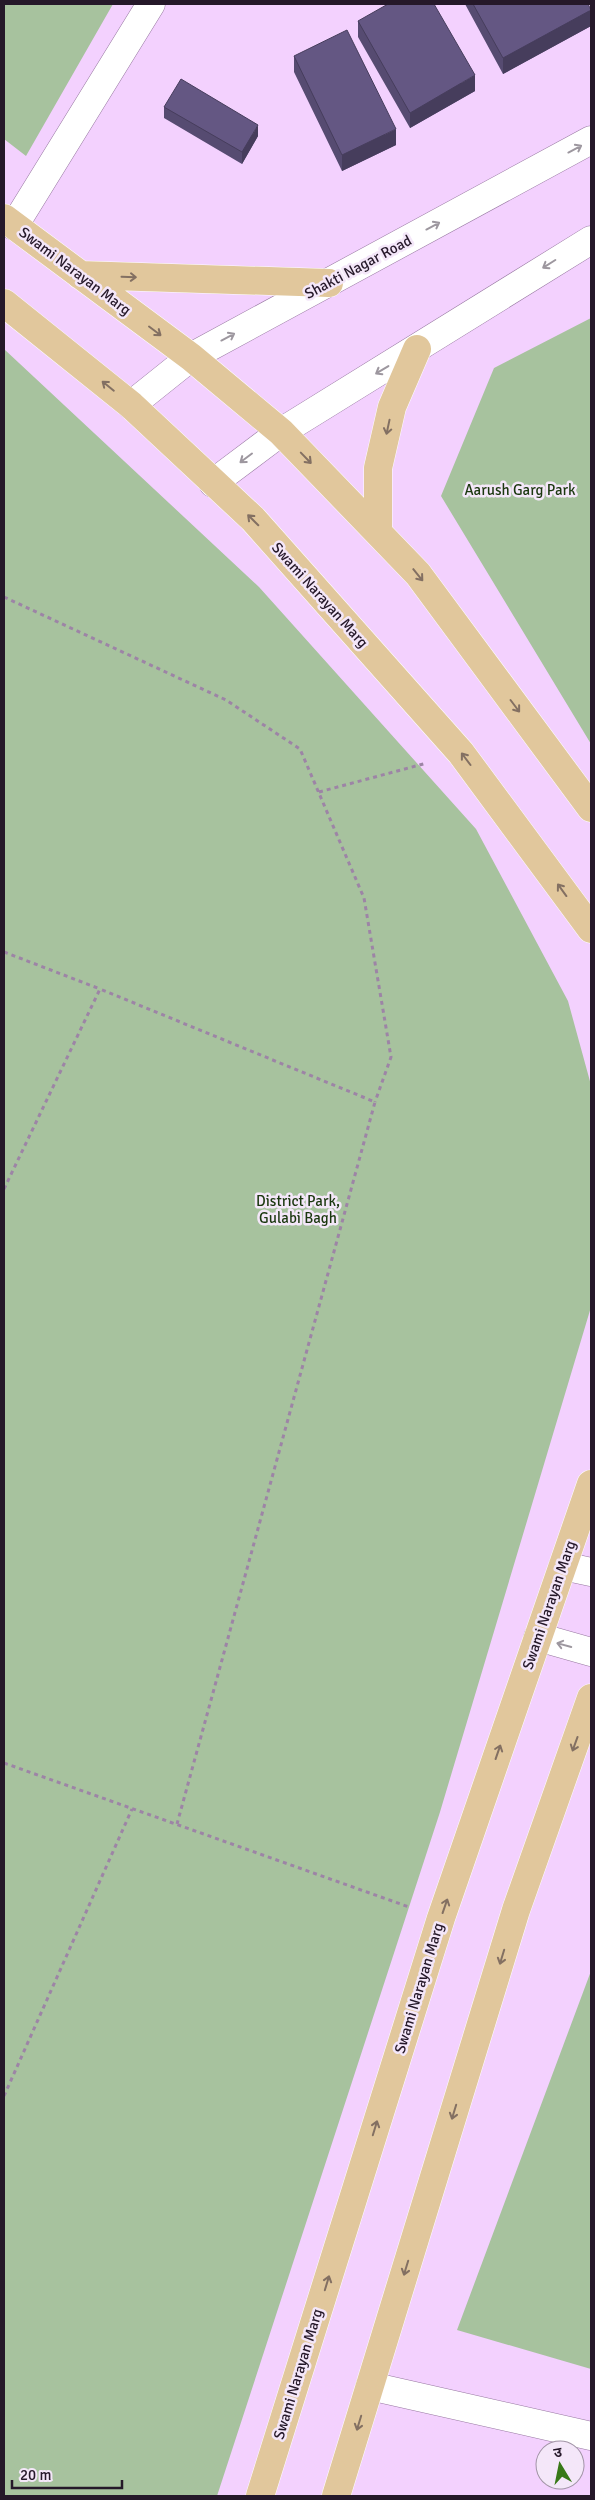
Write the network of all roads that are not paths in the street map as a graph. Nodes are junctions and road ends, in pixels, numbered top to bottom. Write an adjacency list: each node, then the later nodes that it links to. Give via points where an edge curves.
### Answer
1 (151, 4): 3 (street)
2 (591, 140): 6 (street, Shakti Nagar Road, one-way to 2)
3 (9, 222): 5 (main road, Swami Narayan Marg)
4 (591, 240): 8 (street, one-way to 8)
5 (80, 275): 6 (main road, one-way to 6); 9 (main road, Swami Narayan Marg, one-way to 9)
6 (329, 283): 9 (street, Shakti Nagar Road, one-way to 6)
7 (4, 303): 10 (main road, Swami Narayan Marg, one-way to 7)
8 (417, 349): 11 (street, one-way to 11); 13 (main road, one-way to 13, via 392,407 378,468)
9 (191, 357): 10 (street, Shakti Nagar Road); 11 (main road, Swami Narayan Marg)
10 (131, 405): 12 (main road, Swami Narayan Marg)
11 (281, 432): 12 (street, one-way to 12); 13 (main road, Swami Narayan Marg, one-way to 13)
12 (213, 483): 15 (main road, Swami Narayan Marg, one-way to 12, via 461,753 253,519)
13 (378, 531): 14 (main road, Swami Narayan Marg, one-way to 14, via 418,574)
14 (591, 808)
15 (591, 929)
16 (591, 1484): 17 (main road, Swami Narayan Marg)
17 (563, 1566): 18 (street); 19 (main road, Swami Narayan Marg)
18 (591, 1572)
19 (538, 1637): 20 (street, one-way to 19); 25 (main road, Swami Narayan Marg, one-way to 19, via 441,1918)
20 (591, 1652)
21 (591, 1698): 22 (main road, one-way to 22, via 516,1910)
22 (370, 2386): 23 (street); 24 (main road, one-way to 24)
23 (591, 2436)
24 (341, 2495)
25 (260, 2496)

